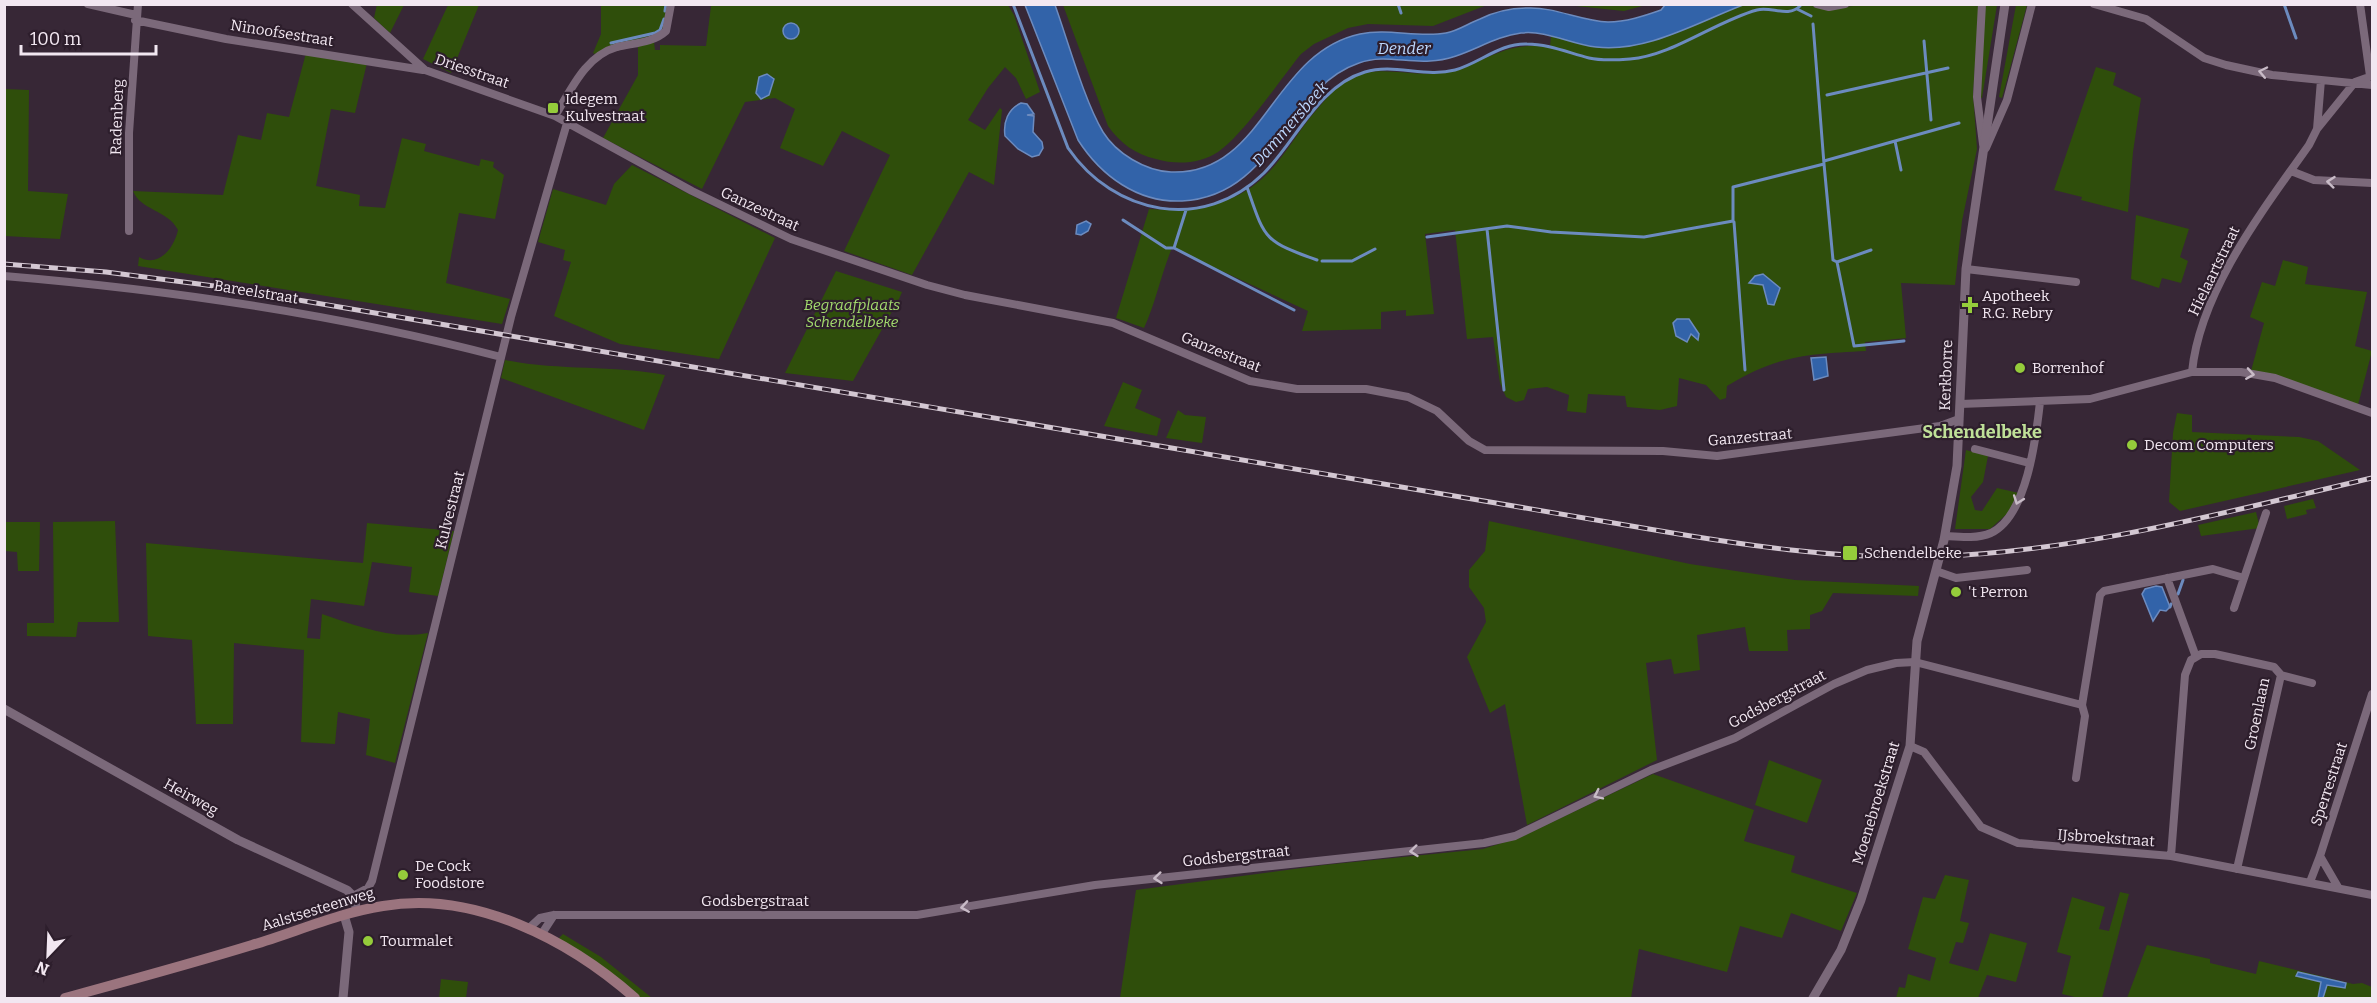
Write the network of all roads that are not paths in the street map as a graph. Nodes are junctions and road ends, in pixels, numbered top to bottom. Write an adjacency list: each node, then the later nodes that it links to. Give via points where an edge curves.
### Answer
1 (88, 4): 12 (street, Ninoofsestraat)
2 (138, 4): 12 (street, Radenberg)
3 (352, 4): 13 (street, Driesstraat)
4 (671, 4): 18 (street, via 666,31 654,39 614,48 596,58 580,74)
5 (1817, 4): 6 (street)
6 (1845, 4)
7 (1982, 4): 21 (street, Kerkborre, via 1977,97)
8 (2005, 4): 21 (street, Kerkborre)
9 (2032, 4): 21 (street, Kerkborre, via 2007,100)
10 (2094, 4): 15 (street, one-way to 10, via 2272,75 2204,58 2146,19)
11 (2360, 4): 14 (street, Hielaartstraat)
12 (135, 18): 13 (street, Ninoofsestraat, via 226,39); 24 (street, Radenberg)
13 (425, 70): 18 (street, Driesstraat)
14 (2371, 76): 16 (street, Hielaartstraat)
15 (2321, 80): 16 (street, Hielaartstraat); 20 (street, Hielaartstraat)
16 (2355, 82): 17 (street, Hielaartstraat); 20 (street, Hielaartstraat)
17 (2373, 85)
18 (555, 116): 19 (street, Driesstraat)
19 (567, 123): 28 (street, Kulvestraat); 33 (street, Ganzestraat, via 751,222 834,255 965,295 1113,323 1250,381 1297,389 1366,389 1408,397 1437,411 1469,441 1485,450 1725,455 1940,426)
20 (2317, 129): 22 (street, Hielaartstraat)
21 (1984, 154): 25 (street, Kerkborre)
22 (2291, 171): 23 (street, one-way to 22, via 2313,180); 29 (street, Hielaartstraat, via 2242,240 2194,348)
23 (2373, 183)
24 (129, 231)
25 (1966, 269): 27 (street); 31 (street, Kerkborre)
26 (4, 276): 28 (street, Bareelstraat, via 145,289 318,316 421,336)
27 (2076, 282)
28 (501, 357): 59 (street, Kulvestraat, via 372,881 368,888)
29 (2192, 372): 30 (street, via 2090,399); 32 (street, one-way to 32, via 2241,372 2275,378)
30 (2040, 402): 31 (street); 35 (street)
31 (1960, 404): 33 (street, Kerkborre)
32 (2373, 413)
33 (1959, 419): 37 (street, Kerkborre, via 1958,466)
34 (1975, 449): 35 (street)
35 (2029, 463): 37 (street, one-way to 37, via 2018,506 2002,527 1976,537)
36 (2266, 513): 42 (street)
37 (1945, 536): 38 (street, Kerkborre)
38 (1941, 554): 40 (street, Moenebroekstraat)
39 (2027, 570): 40 (street, via 1956,578)
40 (1936, 571): 45 (street, Moenebroekstraat, via 1921,621)
41 (2167, 578): 42 (street, via 2213,569); 44 (street); 49 (street, via 2113,589 2100,596)
42 (2244, 578): 43 (street)
43 (2234, 608)
44 (2196, 657): 46 (street, Groenlaan, via 2215,654 2274,667); 53 (street, via 2185,675)
45 (1915, 662): 49 (street); 51 (street, Moenebroekstraat); 62 (street, Godsbergstraat, one-way to 62, via 1867,670 1735,738 1651,770 1515,836 1484,843 1095,885 917,915)
46 (2281, 675): 47 (street); 55 (street, Groenlaan)
47 (2312, 683)
48 (2373, 694): 54 (street, Sperrestraat)
49 (2082, 705): 52 (street, via 2085,716)
50 (4, 709): 59 (street, Heirweg, via 196,818)
51 (1910, 746): 53 (street, IJsbroekstraat, via 1924,752 1981,827 2000,837 2033,845); 68 (street, Moenebroekstraat, via 1861,900 1841,950)
52 (2076, 778)
53 (2171, 856): 55 (street, IJsbroekstraat)
54 (2320, 856): 56 (street, Sperrestraat); 57 (street)
55 (2237, 868): 56 (street, IJsbroekstraat)
56 (2310, 882): 57 (street, IJsbroekstraat)
57 (2338, 887): 58 (street, IJsbroekstraat)
58 (2373, 895)
59 (353, 896): 60 (street)
60 (357, 911): 61 (main road, Aalstsesteenweg); 63 (main road, Aalstsesteenweg, via 413,903 447,906)
61 (344, 915): 65 (main road, Aalstsesteenweg); 66 (street, via 349,939)
62 (554, 915): 63 (street, Godsbergstraat, via 540,918); 64 (street)
63 (528, 929): 64 (main road, Aalstsesteenweg)
64 (541, 935): 67 (main road, Aalstsesteenweg, via 590,963)
65 (65, 999)
66 (343, 999)
67 (634, 999)
68 (1813, 999)

